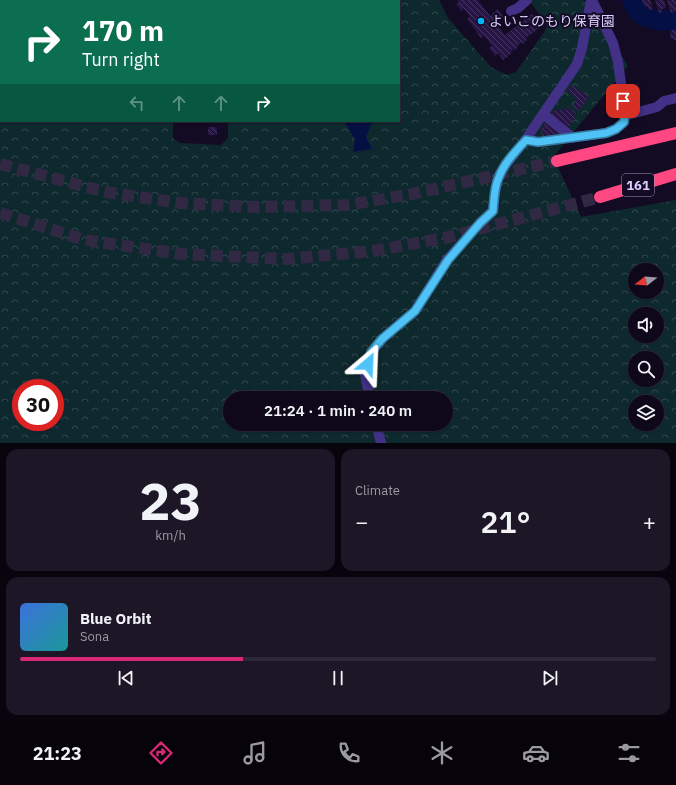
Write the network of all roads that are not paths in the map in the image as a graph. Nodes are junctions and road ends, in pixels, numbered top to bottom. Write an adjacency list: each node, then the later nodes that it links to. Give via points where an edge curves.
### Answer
1 (527, 0): 3 (street, via 518,8)
2 (591, 0): 5 (street, via 577,64); 6 (street, via 613,43 618,62)
3 (511, 10)
4 (676, 98): 6 (street, via 664,101 657,107)
5 (544, 114): 8 (street); 9 (street)
6 (624, 116): 8 (street, via 624,122 616,129)
7 (676, 134): 10 (highway)
8 (573, 138): 9 (street, via 538,142)
9 (526, 140): 13 (street, via 504,166 498,178 493,211 448,260 415,311 382,339 371,352 365,375)
10 (557, 161)
11 (676, 174): 12 (highway, 161)
12 (600, 197)
13 (368, 391)
14 (378, 431): 15 (street)
15 (381, 443)

